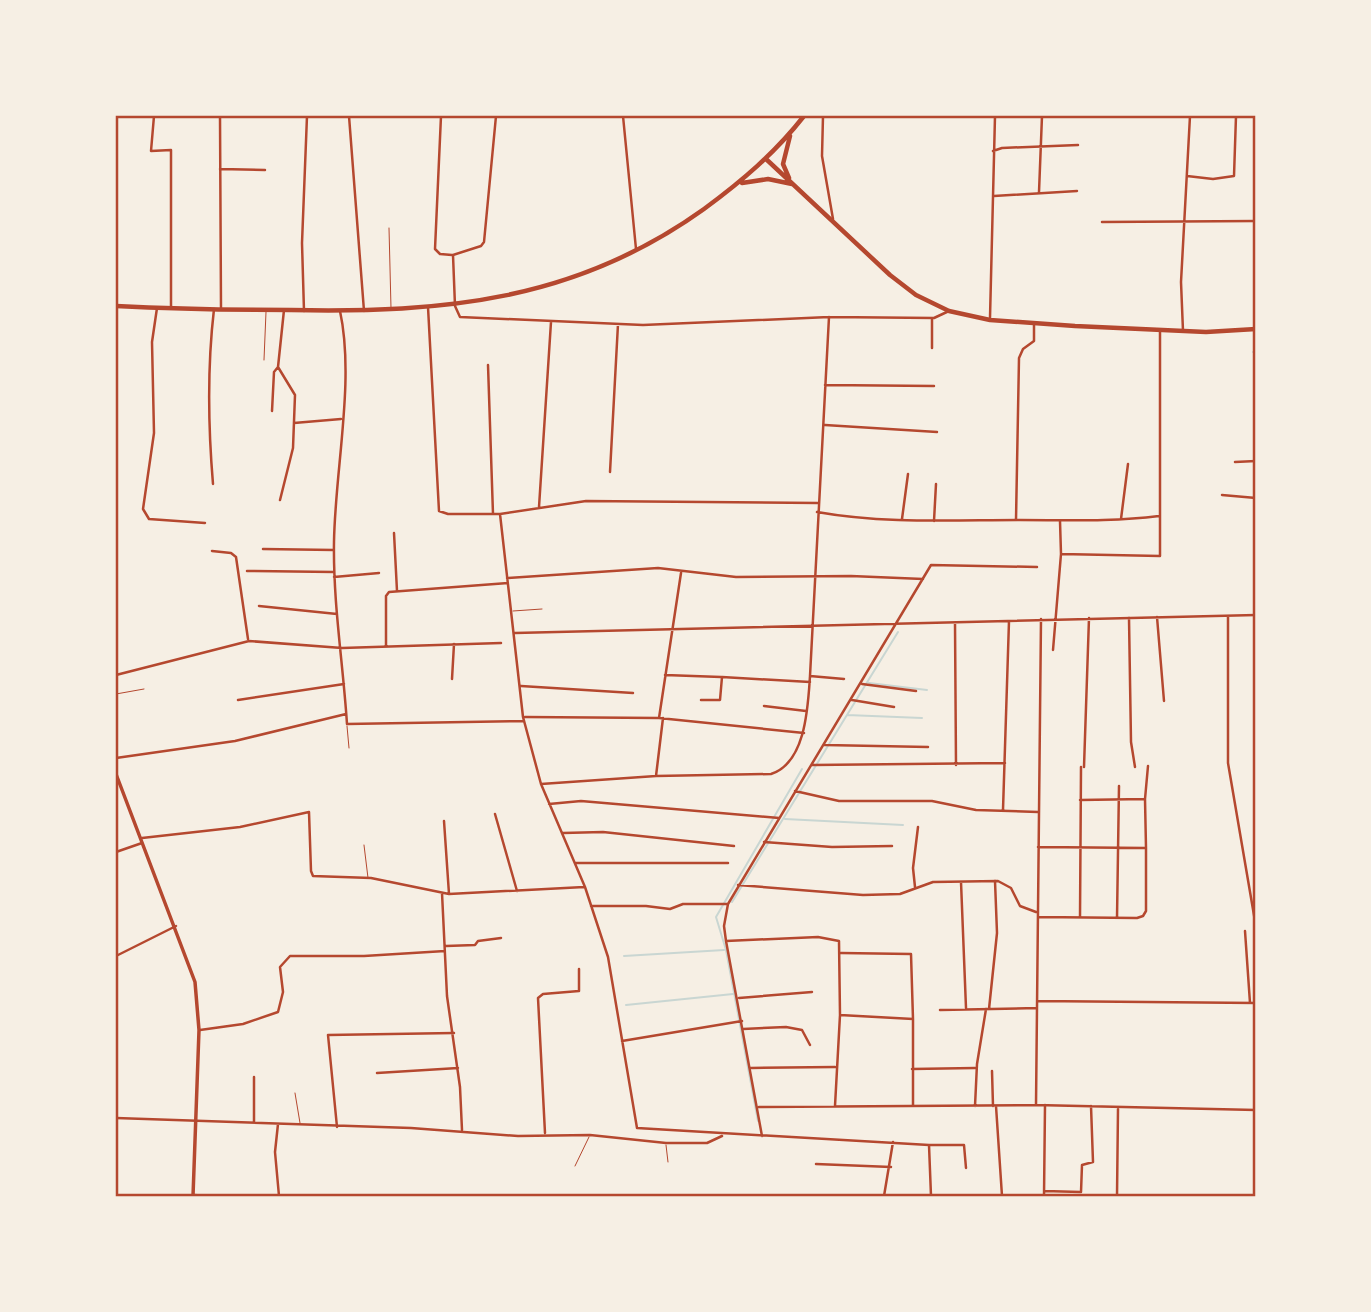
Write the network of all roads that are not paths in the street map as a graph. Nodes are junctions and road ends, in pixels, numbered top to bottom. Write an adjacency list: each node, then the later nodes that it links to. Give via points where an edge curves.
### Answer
1 (154, 116): 40 (street, via 151,151 171,150)
2 (220, 116): 19 (street)
3 (307, 116): 46 (street)
4 (349, 116): 49 (street)
5 (441, 116): 33 (street, via 435,249)
6 (496, 116): 33 (street, via 484,242)
7 (623, 116): 32 (street)
8 (804, 116): 14 (main road)
9 (823, 116): 27 (street, via 822,156)
10 (995, 116): 17 (street)
11 (1042, 116): 16 (street)
12 (1190, 116): 21 (street)
13 (1236, 116): 21 (street, via 1234,176)
14 (790, 133): 18 (main road); 23 (main road, via 783,164)
15 (1078, 145): 16 (street)
16 (1041, 148): 17 (street); 25 (street)
17 (993, 151): 26 (street)
18 (766, 159): 22 (main road); 23 (main road)
19 (220, 169): 20 (street); 42 (street)
20 (265, 170)
21 (1187, 176): 30 (street)
22 (741, 183): 23 (main road, via 768,179); 32 (main road)
23 (793, 184): 27 (main road)
24 (1077, 191): 25 (street)
25 (1039, 194): 26 (street)
26 (994, 195): 51 (street)
27 (832, 221): 48 (main road, via 903,285)
28 (1255, 221): 30 (street)
29 (1102, 222): 30 (street)
30 (1184, 222): 34 (street)
31 (389, 228): 45 (lane)
32 (636, 252): 37 (main road, via 549,287)
33 (453, 255): 37 (street)
34 (1182, 292): 35 (street); 58 (street)
35 (1189, 292)
36 (116, 306): 39 (main road)
37 (455, 306): 38 (main road); 53 (street, via 460,317)
38 (428, 307): 45 (main road); 84 (street, via 439,511)
39 (157, 308): 40 (main road); 92 (street, via 152,342 155,433 143,509 145,517)
40 (171, 308): 41 (main road)
41 (214, 309): 42 (main road); 75 (street, via 209,353)
42 (221, 309): 43 (main road)
43 (266, 310): 44 (main road); 60 (lane)
44 (284, 310): 46 (main road); 62 (street)
45 (391, 310): 49 (main road)
46 (304, 311): 47 (main road)
47 (340, 311): 49 (main road); 66 (street, via 344,330)
48 (949, 311): 50 (street); 51 (main road)
49 (363, 312)
50 (932, 318): 52 (street); 59 (street)
51 (990, 320): 54 (main road)
52 (828, 321): 55 (street); 63 (street)
53 (551, 322): 55 (street); 81 (street)
54 (1033, 323): 57 (main road); 88 (street, via 1034,341 1019,358)
55 (618, 324): 73 (street)
56 (1255, 329): 58 (main road)
57 (1160, 330): 58 (main road); 86 (street)
58 (1183, 331)
59 (932, 348)
60 (264, 360)
61 (488, 365): 84 (street)
62 (278, 367): 65 (street); 67 (street, via 295,395)
63 (825, 385): 64 (street); 68 (street)
64 (934, 386)
65 (272, 411)
66 (341, 419): 67 (street); 95 (street)
67 (294, 423): 79 (street, via 290,468)
68 (824, 425): 69 (street); 80 (street)
69 (937, 432)
70 (1255, 461): 71 (street)
71 (1235, 462)
72 (1128, 464): 91 (street)
73 (610, 472)
74 (908, 474): 87 (street)
75 (213, 484)
76 (936, 484): 89 (street)
77 (1222, 495): 78 (street)
78 (1255, 499): 83 (street)
79 (280, 500)
80 (818, 503): 81 (street, via 586,501); 82 (street)
81 (539, 506): 85 (street)
82 (817, 513): 87 (street); 105 (street)
83 (1255, 513): 98 (street)
84 (493, 514): 85 (street)
85 (500, 514): 107 (street)
86 (1159, 516): 91 (street); 97 (street, via 1160,556)
87 (902, 519): 89 (street)
88 (1016, 520): 89 (street); 90 (street)
89 (934, 521)
90 (1060, 521): 91 (street); 97 (street)
91 (1121, 521)
92 (205, 523)
93 (394, 533): 109 (street)
94 (263, 549): 95 (street)
95 (334, 550): 101 (street)
96 (212, 551): 127 (street, via 231,552 236,557)
97 (1061, 554): 117 (street)
98 (1255, 558): 108 (street)
99 (1037, 567): 106 (street, via 931,565)
100 (247, 571): 101 (street)
101 (334, 572): 104 (street)
102 (379, 573): 104 (street)
103 (681, 573): 105 (street); 107 (street, via 659,568); 125 (street)
104 (334, 577): 113 (street)
105 (816, 577): 106 (street); 124 (street)
106 (924, 579): 122 (street)
107 (508, 580): 109 (street); 112 (street)
108 (1255, 586)
109 (397, 590): 130 (street, via 386,596)
110 (259, 606): 113 (street)
111 (542, 609): 112 (lane)
112 (511, 611): 126 (street)
113 (337, 614): 131 (street)
114 (1255, 615): 116 (street)
115 (1157, 617): 116 (street); 119 (street); 151 (street)
116 (1228, 617): 218 (street, via 1228,764)
117 (1057, 618): 118 (street); 120 (street); 132 (street)
118 (1089, 618): 119 (street); 180 (street)
119 (1129, 618): 171 (street, via 1130,742)
120 (1041, 619): 121 (street); 184 (street)
121 (1009, 621): 123 (street); 166 (street)
122 (898, 623): 123 (street); 124 (street); 141 (street)
123 (955, 623): 169 (street)
124 (813, 625): 125 (street); 135 (street)
125 (671, 629): 126 (street); 134 (street)
126 (515, 633): 143 (street)
127 (249, 641): 131 (street); 133 (street)
128 (501, 643): 129 (street)
129 (454, 644): 130 (street); 137 (street)
130 (386, 646): 131 (street)
131 (342, 648): 140 (street)
132 (1053, 649)
133 (116, 675)
134 (665, 675): 136 (street); 156 (street)
135 (810, 676): 138 (street); 139 (street)
136 (722, 677): 139 (street); 150 (street, via 720,700)
137 (452, 679)
138 (844, 679)
139 (810, 682): 154 (street)
140 (344, 684): 148 (street); 155 (street)
141 (862, 684): 145 (street); 149 (street)
142 (1255, 684): 160 (street)
143 (520, 686): 146 (street); 157 (street)
144 (144, 689): 147 (lane)
145 (916, 691)
146 (633, 693)
147 (116, 694)
148 (238, 700)
149 (852, 700): 153 (street); 161 (street)
150 (701, 701)
151 (1164, 701)
152 (764, 706): 154 (street)
153 (894, 707)
154 (807, 711): 159 (street)
155 (346, 714): 158 (street); 165 (street, via 235,741)
156 (661, 718): 157 (street); 159 (street); 173 (street)
157 (524, 719): 158 (street); 174 (street)
158 (347, 724): 163 (lane)
159 (804, 733): 173 (street, via 796,750 771,774)
160 (1255, 734)
161 (825, 745): 162 (street); 168 (street)
162 (928, 747)
163 (349, 748)
164 (1255, 751): 167 (street)
165 (116, 758)
166 (1004, 763): 169 (street); 183 (street)
167 (1255, 764)
168 (813, 765): 169 (street); 177 (street)
169 (956, 765)
170 (1148, 766): 179 (street)
171 (1135, 767)
172 (116, 774): 176 (main road)
173 (656, 776): 174 (street)
174 (541, 784): 182 (street)
175 (1119, 786): 181 (street)
176 (122, 790): 178 (street); 190 (main road)
177 (794, 790): 183 (street, via 839,801 932,801); 186 (street)
178 (116, 792)
179 (1145, 799): 181 (street); 198 (street)
180 (1080, 800): 181 (street); 196 (street)
181 (1119, 800): 197 (street)
182 (549, 804): 186 (street, via 608,803); 189 (street)
183 (1003, 811): 184 (street)
184 (1038, 812): 195 (street)
185 (495, 814): 208 (street)
186 (779, 818): 191 (street)
187 (444, 821): 210 (street)
188 (918, 827): 207 (street)
189 (563, 832): 193 (street); 200 (street)
190 (143, 840): 199 (street); 202 (street, via 311,812 313,876); 217 (main road)
191 (764, 842): 194 (street); 205 (street)
192 (364, 845): 202 (lane)
193 (734, 846)
194 (892, 846)
195 (1038, 847): 196 (street); 213 (street)
196 (1080, 847): 197 (street); 215 (street)
197 (1117, 847): 198 (street); 216 (street)
198 (1146, 848): 216 (street, via 1145,915)
199 (116, 852)
200 (575, 863): 201 (street); 206 (street)
201 (728, 863)
202 (368, 878): 209 (street)
203 (995, 881): 204 (street); 213 (street, via 1011,888 1020,906); 234 (street, via 997,933)
204 (961, 882): 207 (street, via 933,882); 232 (street)
205 (738, 885): 207 (street, via 863,895 900,894); 211 (street)
206 (585, 887): 208 (street); 212 (street)
207 (915, 888)
208 (517, 891): 210 (street)
209 (442, 893): 210 (street); 222 (street)
210 (449, 894)
211 (727, 904): 212 (street, via 683,904 670,909); 221 (street)
212 (592, 906): 242 (street, via 608,957)
213 (1037, 912): 214 (street)
214 (1038, 917): 215 (street); 229 (street)
215 (1080, 917): 216 (street)
216 (1117, 918)
217 (176, 926): 225 (street); 240 (main road, via 195,982)
218 (1255, 927)
219 (1245, 931): 230 (street)
220 (500, 938): 222 (street)
221 (726, 941): 224 (street, via 834,938); 228 (street)
222 (445, 946): 223 (street)
223 (445, 951): 240 (street, via 290,956 280,967 283,992 278,1012 243,1024); 241 (street)
224 (841, 953): 236 (street); 237 (street, via 911,954)
225 (116, 957)
226 (579, 969): 271 (street, via 579,991 538,995)
227 (812, 992): 228 (street)
228 (737, 998): 238 (street)
229 (1037, 1002): 230 (street); 233 (street)
230 (1250, 1003): 231 (street)
231 (1255, 1003)
232 (965, 1008): 234 (street); 235 (street)
233 (1037, 1008): 234 (street); 254 (street)
234 (987, 1009): 247 (street)
235 (940, 1010)
236 (840, 1015): 237 (street); 244 (street)
237 (914, 1019): 248 (street)
238 (742, 1021): 239 (street); 242 (street)
239 (743, 1029): 243 (street, via 802,1030); 246 (street)
240 (199, 1030): 264 (main road)
241 (454, 1033): 245 (street); 268 (street, via 328,1035)
242 (622, 1041): 269 (street)
243 (810, 1045)
244 (836, 1067): 246 (street); 256 (street)
245 (458, 1068): 250 (street); 270 (street)
246 (751, 1068): 257 (street)
247 (977, 1068): 248 (street); 258 (street)
248 (912, 1069): 253 (street)
249 (992, 1071): 259 (street)
250 (377, 1073)
251 (254, 1077): 265 (street)
252 (295, 1093): 267 (lane)
253 (913, 1105): 256 (street); 258 (street)
254 (1036, 1105): 255 (street); 259 (street)
255 (1045, 1105): 260 (street); 284 (street)
256 (835, 1106): 257 (street)
257 (759, 1107): 274 (street)
258 (975, 1107): 259 (street)
259 (995, 1107): 291 (street)
260 (1091, 1107): 261 (street); 284 (street, via 1093,1162 1082,1165 1081,1192)
261 (1118, 1107): 262 (street); 293 (street)
262 (1255, 1110)
263 (116, 1118): 264 (street)
264 (197, 1120): 265 (street); 286 (main road)
265 (254, 1124): 266 (street)
266 (278, 1124): 267 (street); 288 (street)
267 (300, 1125): 268 (street)
268 (337, 1127): 270 (street)
269 (637, 1128): 273 (street); 275 (street)
270 (462, 1131): 271 (street)
271 (546, 1135): 272 (street)
272 (590, 1135): 275 (street); 281 (lane)
273 (724, 1135): 274 (street); 277 (street, via 707,1143)
274 (762, 1136): 276 (street)
275 (636, 1140): 277 (street)
276 (893, 1142): 278 (street); 282 (street)
277 (666, 1143): 279 (lane)
278 (929, 1145): 283 (street, via 964,1145); 290 (street)
279 (668, 1161)
280 (816, 1164): 282 (street)
281 (575, 1166)
282 (891, 1167): 289 (street)
283 (967, 1168)
284 (1044, 1191): 292 (street)
285 (138, 1196): 286 (lane)
286 (193, 1196): 287 (street)
287 (212, 1196)
288 (279, 1196)
289 (884, 1196)
290 (931, 1196)
291 (1002, 1196)
292 (1044, 1196)
293 (1117, 1196)

